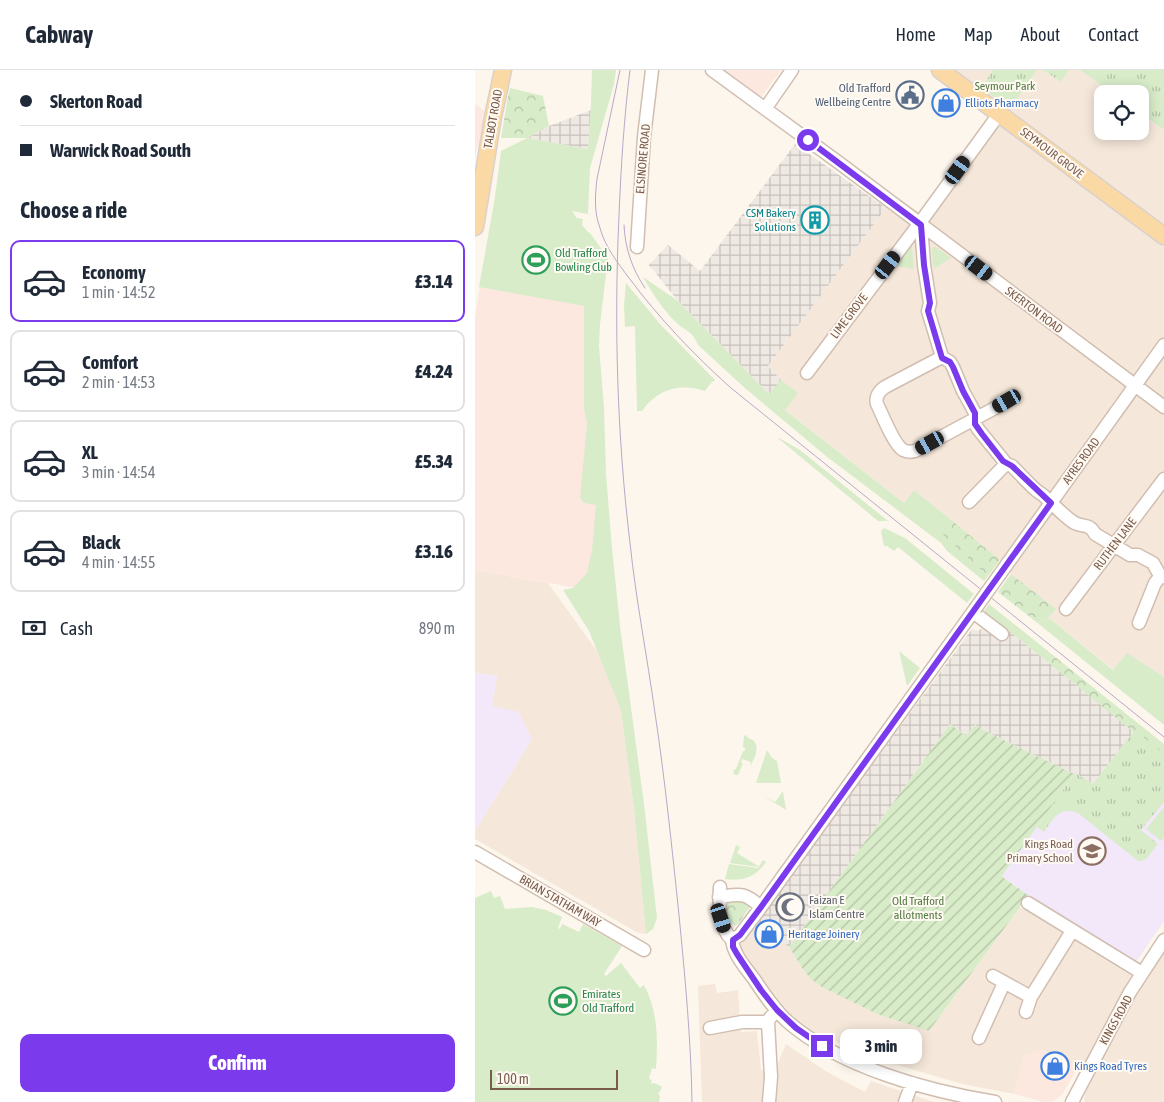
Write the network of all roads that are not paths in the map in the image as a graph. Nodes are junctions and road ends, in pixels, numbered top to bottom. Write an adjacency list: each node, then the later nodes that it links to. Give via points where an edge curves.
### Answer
1 (503, 70): 8 (main road, TALBOT ROAD)
2 (652, 70): 13 (street, ELSINORE ROAD)
3 (712, 70): 6 (street, SKERTON ROAD)
4 (792, 70): 6 (street)
5 (940, 70): 7 (main road, SEYMOUR GROVE)
6 (765, 109): 10 (street, SKERTON ROAD)
7 (999, 114): 10 (street, LIME GROVE); 12 (main road, SEYMOUR GROVE)
8 (483, 176): 9 (main road); 11 (main road, TALBOT ROAD)
9 (475, 199)
10 (920, 224): 15 (street, via 930,303 928,311); 16 (street, LIME GROVE); 17 (street, SKERTON ROAD)
11 (475, 227)
12 (1164, 236)
13 (637, 247)
14 (1164, 345): 17 (street, AYRES ROAD)
15 (942, 358): 20 (street, via 951,364); 20 (street, via 885,387 878,395 877,404 896,443 904,451 915,451)
16 (807, 373)
17 (1135, 386): 19 (street, SKERTON ROAD); 24 (street, AYRES ROAD)
18 (1007, 401): 20 (street)
19 (1164, 407)
20 (975, 419): 21 (street, via 978,429)
21 (1006, 464): 23 (street); 24 (street)
22 (1164, 479): 25 (street, RUTHEN LANE)
23 (969, 502)
24 (1051, 503): 25 (street, via 1078,525 1087,525); 28 (street, AYRES ROAD, bridge)
25 (1114, 546): 26 (street, via 1153,563); 27 (street, RUTHEN LANE)
26 (1163, 576): 29 (street, via 1157,579)
27 (1066, 609)
28 (974, 610): 30 (street); 33 (street, AYRES ROAD)
29 (1139, 622)
30 (1002, 634)
31 (475, 852): 37 (street, BRIAN STATHAM WAY)
32 (1027, 903): 34 (street)
33 (761, 907): 35 (street, AYRES ROAD); 35 (street, via 742,894 720,892 721,918)
34 (1072, 931): 38 (street); 39 (street)
35 (733, 940): 40 (street, via 737,954)
36 (1164, 940): 38 (street, KINGS ROAD)
37 (644, 950)
38 (1142, 973): 49 (street, KINGS ROAD)
39 (1031, 997): 41 (street); 44 (street, via 998,979)
40 (777, 1010): 42 (street); 45 (street, via 796,1028 842,1057)
41 (1026, 1012)
42 (769, 1022): 43 (street, via 742,1022); 46 (street)
43 (710, 1028)
44 (979, 1040)
45 (912, 1083): 47 (street); 48 (street)
46 (769, 1102)
47 (905, 1102)
48 (995, 1102)
49 (1071, 1102)

